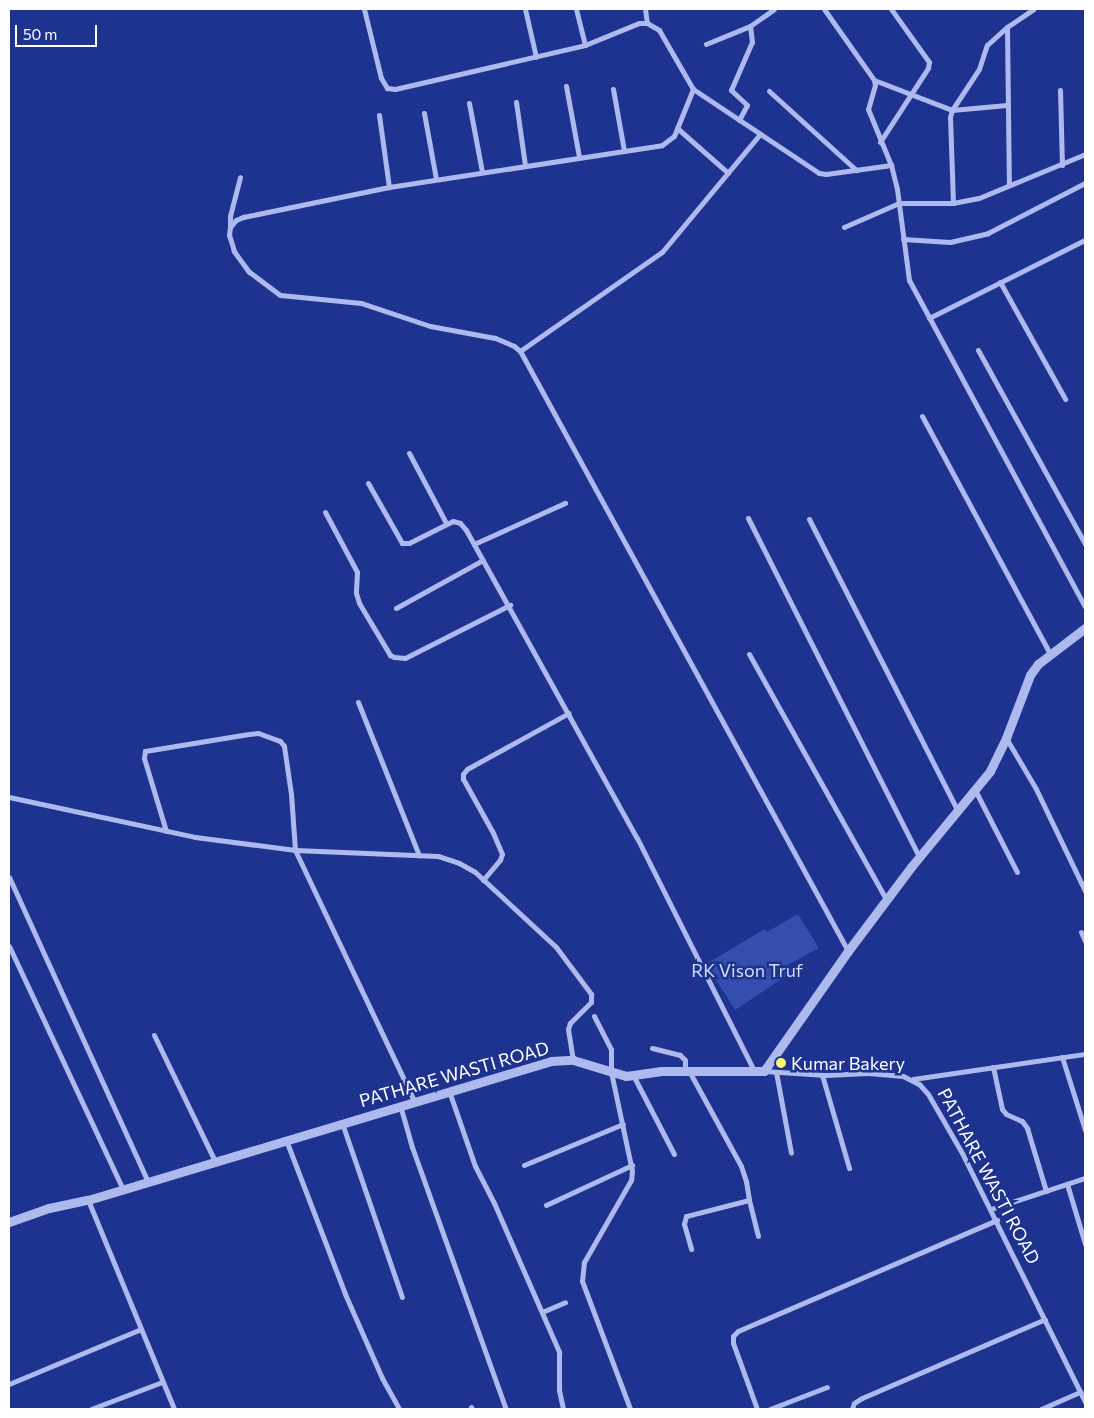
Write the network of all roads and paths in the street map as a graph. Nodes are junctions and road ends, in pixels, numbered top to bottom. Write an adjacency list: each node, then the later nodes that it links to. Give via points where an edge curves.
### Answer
1 (364, 9): 14 (street, via 387,88)
2 (525, 9): 14 (street)
3 (576, 9): 13 (street)
4 (645, 9): 9 (street)
5 (774, 9): 10 (street)
6 (824, 9): 15 (street)
7 (891, 9): 21 (street, via 929,62)
8 (1034, 9): 11 (street)
9 (647, 23): 13 (street, via 639,23); 18 (street, via 659,30)
10 (750, 26): 12 (street); 28 (street, via 752,42 731,90 747,105)
11 (1007, 27): 24 (street); 25 (street, via 987,45 979,69)
12 (706, 44)
13 (585, 46): 14 (street)
14 (536, 57)
15 (874, 80): 21 (street); 31 (street, via 868,109)
16 (566, 86): 34 (street)
17 (613, 89): 32 (street)
18 (693, 89): 28 (street); 29 (street)
19 (1060, 90): 37 (street)
20 (769, 91): 38 (street)
21 (911, 96): 25 (street); 31 (street)
22 (516, 102): 35 (street)
23 (469, 103): 39 (street)
24 (1007, 105): 25 (street); 44 (street)
25 (952, 110): 47 (street)
26 (424, 113): 42 (street)
27 (379, 115): 45 (street)
28 (738, 120): 30 (street)
29 (678, 128): 32 (street, via 674,136 662,145); 40 (street)
30 (760, 134): 38 (street, via 819,173); 40 (street)
31 (880, 142): 36 (street)
32 (624, 150): 34 (street)
33 (1085, 154): 37 (street)
34 (579, 157): 35 (street)
35 (525, 165): 39 (street)
36 (891, 165): 38 (street); 46 (street)
37 (1062, 165): 44 (street)
38 (856, 170)
39 (482, 172): 42 (street)
40 (728, 173): 55 (street, via 662,252)
41 (240, 177): 48 (street)
42 (436, 179): 45 (street)
43 (1085, 184): 50 (street, via 988,233 950,242)
44 (1009, 185): 47 (street, via 979,198)
45 (389, 186): 48 (street, via 243,217)
46 (898, 203): 47 (street); 49 (street); 50 (street)
47 (953, 203)
48 (230, 227): 55 (street, via 230,241 249,272 280,295 361,303 430,326 495,338)
49 (844, 227)
50 (903, 239): 53 (street, via 909,280)
51 (1085, 240): 52 (street)
52 (1000, 282): 53 (street); 56 (street)
53 (929, 318): 69 (street)
54 (978, 350): 66 (street)
55 (520, 351): 92 (street)
56 (1065, 399)
57 (922, 416): 73 (street)
58 (409, 453): 64 (street)
59 (368, 483): 64 (street, via 402,543 409,543)
60 (565, 503): 65 (street)
61 (325, 512): 68 (street, via 357,572 359,603 390,655 405,658)
62 (748, 518): 83 (street)
63 (809, 519): 79 (street)
64 (446, 523): 65 (street, via 460,523)
65 (474, 544): 67 (street)
66 (1085, 544)
67 (483, 560): 68 (street); 70 (street)
68 (510, 605): 75 (street)
69 (1085, 607)
70 (396, 608)
71 (1085, 628): 73 (street)
72 (749, 654): 88 (street)
73 (1050, 654): 76 (street, via 1030,675)
74 (358, 702): 82 (street)
75 (569, 713): 86 (street, via 463,774 502,854); 101 (street)
76 (1006, 738): 77 (street, via 990,771); 87 (street, via 1036,789)
77 (975, 790): 79 (street); 84 (street)
78 (9, 797): 80 (street)
79 (958, 811): 83 (street)
80 (166, 831): 81 (street); 81 (street, via 143,755 145,751 258,734 274,738 284,746)
81 (295, 850): 82 (street); 108 (street)
82 (419, 855): 86 (street, via 448,858)
83 (919, 857): 88 (street)
84 (1017, 872)
85 (9, 877): 121 (street)
86 (482, 880): 98 (street, via 556,948 591,994 591,1002 568,1029)
87 (1085, 891)
88 (886, 900): 92 (street)
89 (1081, 932): 90 (street)
90 (1085, 941)
91 (9, 946): 123 (street)
92 (848, 951): 101 (street)
93 (594, 1016): 102 (street, via 611,1049)
94 (154, 1034): 116 (street)
95 (652, 1048): 100 (street, via 680,1055 685,1060)
96 (1085, 1054): 97 (street)
97 (1062, 1058): 99 (street); 112 (street)
98 (574, 1060): 102 (street, PATHARE WASTI ROAD); 107 (street, PATHARE WASTI ROAD, via 551,1060)
99 (993, 1067): 106 (street); 124 (street, via 1002,1109 1022,1121 1027,1128)
100 (687, 1071): 101 (street, PATHARE WASTI ROAD); 104 (street, PATHARE WASTI ROAD); 126 (street, via 741,1166)
101 (759, 1071): 103 (street, PATHARE WASTI ROAD)
102 (611, 1072): 104 (street, PATHARE WASTI ROAD); 111 (street)
103 (776, 1072): 105 (street, PATHARE WASTI ROAD); 114 (street)
104 (633, 1075): 115 (street)
105 (822, 1075): 106 (street, PATHARE WASTI ROAD, via 868,1073); 119 (street)
106 (912, 1079): 128 (street, PATHARE WASTI ROAD, via 928,1094)
107 (449, 1091): 108 (street, PATHARE WASTI ROAD); 136 (street, via 475,1166)
108 (414, 1101): 109 (street, PATHARE WASTI ROAD)
109 (400, 1105): 110 (street, PATHARE WASTI ROAD); 147 (street)
110 (342, 1123): 113 (street, PATHARE WASTI ROAD); 134 (street)
111 (623, 1124): 117 (street); 118 (street)
112 (1085, 1130)
113 (286, 1140): 116 (street, PATHARE WASTI ROAD); 146 (street, via 345,1294 382,1378)
114 (791, 1152)
115 (674, 1154)
116 (215, 1161): 121 (street, PATHARE WASTI ROAD)
117 (524, 1165)
118 (632, 1165): 127 (street); 149 (street, via 631,1180 584,1262 582,1271 582,1282)
119 (849, 1168)
120 (1085, 1178): 122 (street)
121 (148, 1182): 123 (street, PATHARE WASTI ROAD)
122 (1067, 1184): 124 (street); 132 (street)
123 (123, 1189): 125 (street, PATHARE WASTI ROAD)
124 (1046, 1191): 128 (street)
125 (88, 1200): 130 (street, PATHARE WASTI ROAD, via 49,1208); 138 (street)
126 (749, 1200): 131 (street); 133 (street, via 686,1216 684,1224)
127 (546, 1205)
128 (991, 1209): 129 (street, PATHARE WASTI ROAD)
129 (997, 1220): 137 (street, PATHARE WASTI ROAD); 150 (street, via 738,1331 733,1336 733,1343)
130 (9, 1222)
131 (758, 1236)
132 (1085, 1244)
133 (691, 1249)
134 (402, 1297)
135 (564, 1302): 136 (street)
136 (542, 1312): 148 (street, via 559,1352)
137 (1045, 1319): 142 (street, PATHARE WASTI ROAD); 152 (street, via 862,1398 854,1403)
138 (140, 1329): 139 (street); 140 (street)
139 (162, 1382): 144 (street); 145 (street)
140 (9, 1384)
141 (827, 1387): 151 (street)
142 (1080, 1392): 143 (street, PATHARE WASTI ROAD); 153 (street)
143 (1085, 1402)
144 (91, 1409)
145 (174, 1409)
146 (400, 1409)
147 (506, 1409)
148 (563, 1409)
149 (630, 1409)
150 (757, 1409)
151 (770, 1409)
152 (852, 1409)
153 (1041, 1409)

